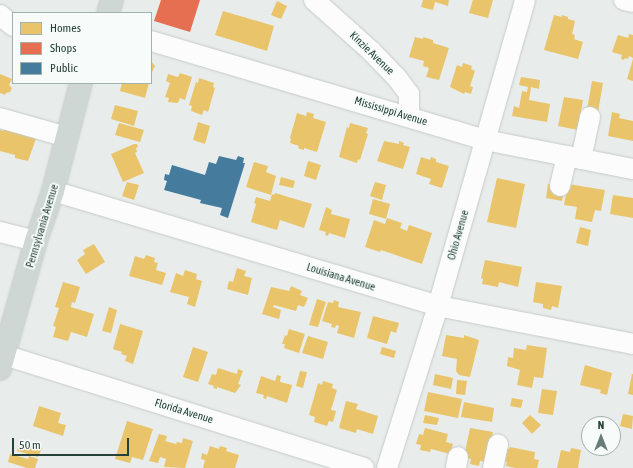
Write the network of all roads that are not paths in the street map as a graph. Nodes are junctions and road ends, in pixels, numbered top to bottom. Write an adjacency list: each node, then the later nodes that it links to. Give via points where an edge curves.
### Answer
1 (112, 0): 6 (main road)
2 (314, 0): 11 (street, Kinzie Avenue, via 397,78 409,94 409,112)
3 (525, 0): 15 (street, Ohio Avenue)
4 (624, 0): 5 (street)
5 (633, 2)
6 (108, 12)
7 (0, 15): 8 (street)
8 (12, 25)
9 (152, 41): 11 (street, Mississippi Avenue)
10 (80, 84): 14 (main road, Pennsylvania Avenue)
11 (412, 117): 15 (street, Mississippi Avenue)
12 (590, 117): 16 (street)
13 (0, 118): 14 (street)
14 (67, 137): 19 (main road, Pennsylvania Avenue)
15 (485, 140): 16 (street, Mississippi Avenue); 22 (street, Ohio Avenue)
16 (574, 157): 17 (street, Mississippi Avenue); 18 (street)
17 (633, 169)
18 (560, 186)
19 (53, 191): 21 (main road, Pennsylvania Avenue); 22 (street, Louisiana Avenue)
20 (0, 232): 21 (street)
21 (36, 241): 24 (main road, Pennsylvania Avenue)
22 (438, 306): 23 (street, Louisiana Avenue); 27 (street, Ohio Avenue)
23 (633, 344)
24 (2, 362): 26 (street, Florida Avenue)
25 (498, 445): 28 (street)
26 (364, 468)
27 (387, 468)
28 (494, 468)

